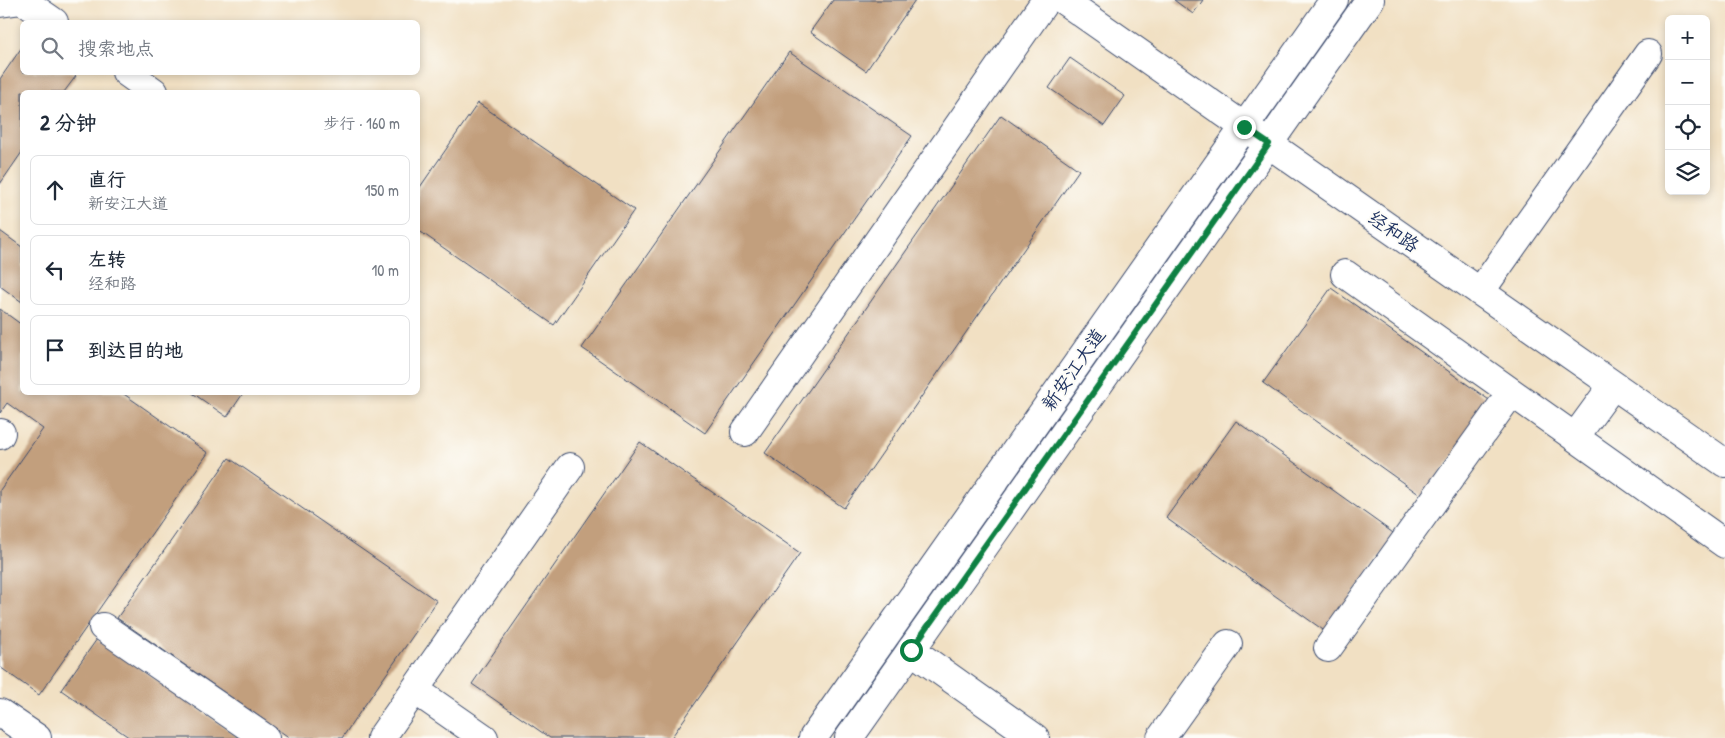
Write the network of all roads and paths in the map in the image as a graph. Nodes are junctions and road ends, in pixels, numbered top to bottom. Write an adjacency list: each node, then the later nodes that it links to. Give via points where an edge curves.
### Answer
1 (1046, 0): 16 (main road)
2 (1063, 0): 10 (main road, 经和路)
3 (1334, 0): 10 (main road, 新安江大道)
4 (1370, 0): 11 (main road, 新安江大道)
5 (0, 2): 6 (main road, via 22,0)
6 (51, 20)
7 (1648, 54): 13 (main road)
8 (130, 75): 9 (main road)
9 (151, 90)
10 (1244, 127): 11 (main road, 经和路); 31 (main road, 新安江大道)
11 (1269, 144): 13 (main road, 经和路); 24 (main road, 新安江大道)
12 (1345, 274): 15 (main road)
13 (1480, 292): 14 (main road, 经和路)
14 (1613, 385): 17 (main road); 18 (main road, 经和路)
15 (1511, 393): 17 (main road); 23 (main road)
16 (745, 432)
17 (1575, 438): 20 (main road)
18 (1725, 463)
19 (570, 467): 25 (main road)
20 (1725, 544)
21 (104, 627): 28 (main road)
22 (1228, 644): 34 (main road)
23 (1328, 648)
24 (911, 650): 32 (main road, 新安江大道); 33 (main road)
25 (415, 690): 29 (main road); 30 (main road)
26 (0, 713): 27 (main road)
27 (37, 738)
28 (265, 738)
29 (381, 738)
30 (484, 738)
31 (813, 738)
32 (849, 738)
33 (1035, 738)
34 (1161, 738)

